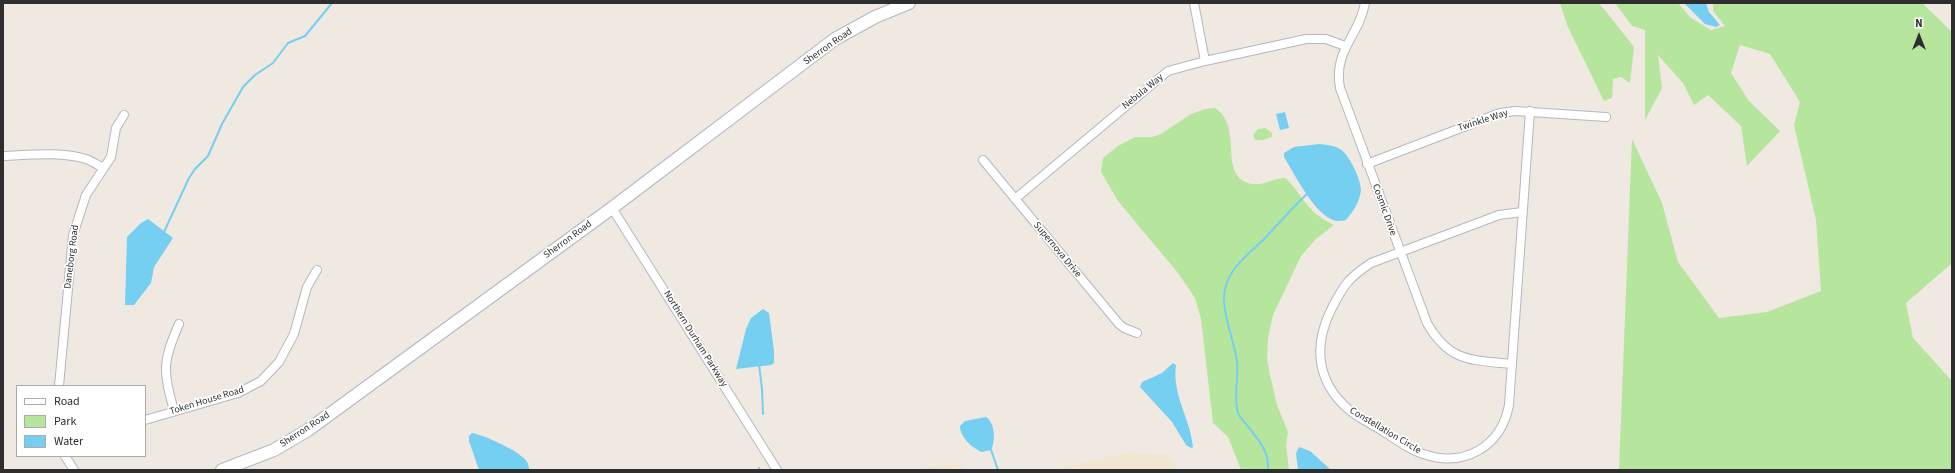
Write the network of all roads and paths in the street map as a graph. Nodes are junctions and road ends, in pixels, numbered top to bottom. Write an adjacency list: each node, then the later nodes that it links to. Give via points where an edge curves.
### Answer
1 (909, 3): 14 (main road, Sherron Road, via 875,17 835,39)
2 (1194, 3): 5 (street)
3 (1365, 3): 4 (street, Cosmic Drive, via 1361,19)
4 (1345, 46): 5 (street, Nebula Way, via 1326,39 1306,38); 11 (street, Cosmic Drive, via 1337,76)
5 (1205, 61): 13 (street, Nebula Way, via 1175,68 1162,76)
6 (1530, 111): 8 (street, Twinkle Way); 11 (street, Twinkle Way, via 1500,113); 15 (street, Constellation Circle)
7 (124, 115): 12 (street, Daneborg Road, via 116,128 111,157)
8 (1606, 117)
9 (3, 156): 12 (street, via 70,157 87,160)
10 (983, 160): 13 (street, Supernova Drive)
11 (1367, 164): 16 (street, Cosmic Drive)
12 (103, 168): 21 (street, Daneborg Road, via 86,195 73,235)
13 (1015, 199): 19 (street, Supernova Drive, via 1119,324)
14 (612, 208): 26 (main road, Sherron Road, via 308,430 274,450); 27 (street, Northern Durham Parkway)
15 (1522, 212): 16 (street, Constellation Circle, via 1498,215); 20 (street, Constellation Circle)
16 (1400, 252): 20 (street, Cosmic Drive, via 1426,323 1444,347 1471,360); 20 (street, Constellation Circle, via 1371,263 1354,274 1343,286 1321,335 1321,368 1336,396 1349,409 1422,454 1449,460 1471,455 1488,444 1500,431 1506,419)
17 (317, 270): 22 (street, Token House Road, via 307,287 294,334 279,362 268,374 238,393)
18 (179, 324): 22 (street, via 165,363 166,383)
19 (1137, 333)
20 (1512, 364)
21 (59, 385)
22 (174, 411): 23 (street, Token House Road)
23 (146, 420)
24 (66, 457): 25 (street)
25 (74, 470)
26 (222, 470)
27 (777, 470)

